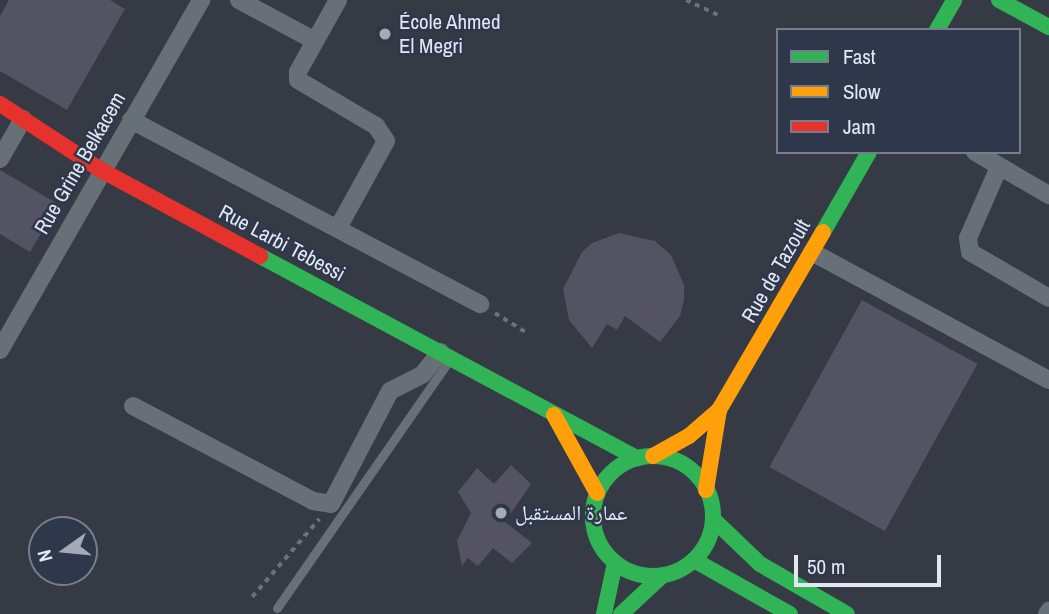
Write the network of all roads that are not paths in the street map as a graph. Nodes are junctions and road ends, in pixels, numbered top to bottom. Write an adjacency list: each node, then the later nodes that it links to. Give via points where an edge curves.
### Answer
1 (201, 0): 11 (street, Rue Grine Belkacem)
2 (239, 0): 8 (street)
3 (338, 0): 8 (street)
4 (954, 0): 7 (street)
5 (999, 0): 6 (street)
6 (1049, 27)
7 (938, 28)
8 (315, 41): 18 (street, via 298,72 299,82 376,126 386,141)
9 (0, 104): 10 (street, Rue Larbi Tebessi)
10 (23, 119): 14 (street); 16 (street, Rue Larbi Tebessi)
11 (131, 120): 16 (street, Rue Grine Belkacem); 18 (street)
12 (868, 154): 19 (street, Rue de Tazoult)
13 (978, 154): 15 (street)
14 (0, 159)
15 (999, 167): 17 (street); 20 (street, via 968,238 970,252)
16 (101, 170): 22 (street, Rue Grine Belkacem); 23 (street, Rue Larbi Tebessi)
17 (1049, 195)
18 (338, 228): 21 (street)
19 (812, 252): 24 (street); 27 (street, Rue de Tazoult)
20 (1049, 298)
21 (480, 304)
22 (0, 350)
23 (446, 355): 25 (street, via 424,374 390,391 331,504 313,501); 26 (street, Rue Larbi Tebessi); 35 (lane)
24 (1049, 380)
25 (133, 406)
26 (549, 409): 28 (street, Rue Larbi Tebessi); 30 (street, Rue Larbi Tebessi, via 569,435)
27 (719, 410): 28 (street, Rue de Tazoult, via 689,436); 29 (street, Rue de Tazoult)
28 (645, 457): 29 (street, via 685,465); 30 (street, via 606,477)
29 (706, 490): 31 (street)
30 (597, 494): 33 (street, via 594,531)
31 (713, 519): 32 (street, via 707,541); 39 (street, via 760,564)
32 (694, 560): 34 (street); 38 (street)
33 (615, 563): 34 (street, via 638,574); 36 (street)
34 (663, 575): 37 (street)
35 (277, 608)
36 (604, 614)
37 (621, 614)
38 (790, 614)
39 (847, 614)

